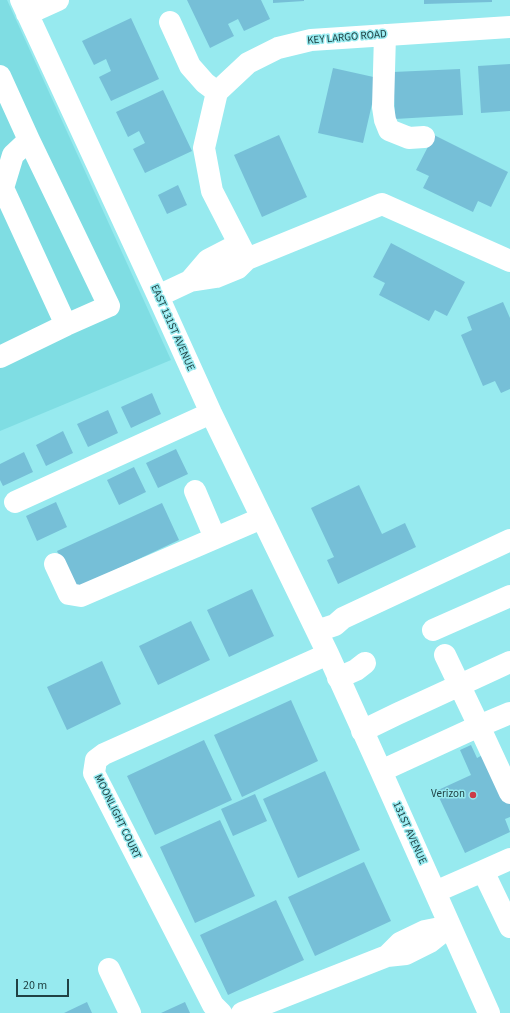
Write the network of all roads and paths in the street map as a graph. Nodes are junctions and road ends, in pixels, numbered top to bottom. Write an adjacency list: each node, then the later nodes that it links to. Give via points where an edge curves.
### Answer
1 (58, 0): 2 (street)
2 (24, 7): 12 (street, EAST 131ST AVENUE)
3 (170, 22): 7 (street, via 190,66)
4 (510, 27): 5 (street, KEY LARGO ROAD)
5 (385, 35): 7 (street, KEY LARGO ROAD, via 311,40 278,48 248,62); 8 (street, via 382,107 385,120 389,130 409,138)
6 (0, 76): 9 (street)
7 (216, 92): 10 (street, via 204,148 212,191)
8 (424, 137)
9 (29, 140): 13 (street, via 13,154 2,188); 13 (street, via 109,306)
10 (243, 252): 11 (street, via 382,204); 12 (street, via 238,268 216,277 190,280)
11 (510, 261)
12 (158, 296): 15 (street, EAST 131ST AVENUE)
13 (66, 325): 14 (street)
14 (0, 357)
15 (211, 414): 17 (street); 18 (street, EAST 131ST AVENUE)
16 (195, 491): 19 (street)
17 (14, 502)
18 (262, 518): 19 (street); 24 (street, EAST 131ST AVENUE)
19 (216, 538): 21 (street, via 81,596 69,594)
20 (510, 540): 24 (street, via 343,618 335,625)
21 (55, 564)
22 (510, 596): 23 (street)
23 (433, 630)
24 (317, 631): 25 (street, EAST 131ST AVENUE)
25 (328, 654): 29 (street, 131ST AVENUE); 43 (street, MOONLIGHT COURT, via 104,754 96,760 94,774 213,1005)
26 (445, 655): 30 (street)
27 (510, 662): 30 (street)
28 (365, 663): 29 (street)
29 (338, 678): 33 (street, 131ST AVENUE)
30 (460, 685): 32 (street); 33 (street)
31 (510, 713): 32 (street)
32 (479, 726): 34 (street); 35 (street)
33 (362, 731): 34 (street, 131ST AVENUE)
34 (381, 771): 38 (street, 131ST AVENUE)
35 (510, 794)
36 (510, 859): 37 (street)
37 (484, 871): 38 (street); 40 (street)
38 (435, 892): 39 (street, 131ST AVENUE)
39 (450, 926): 44 (street, via 430,942 406,954 387,956); 45 (street, 131ST AVENUE)
40 (510, 927)
41 (109, 969): 42 (street)
42 (130, 1013)
43 (221, 1013)
44 (242, 1013)
45 (489, 1013)

